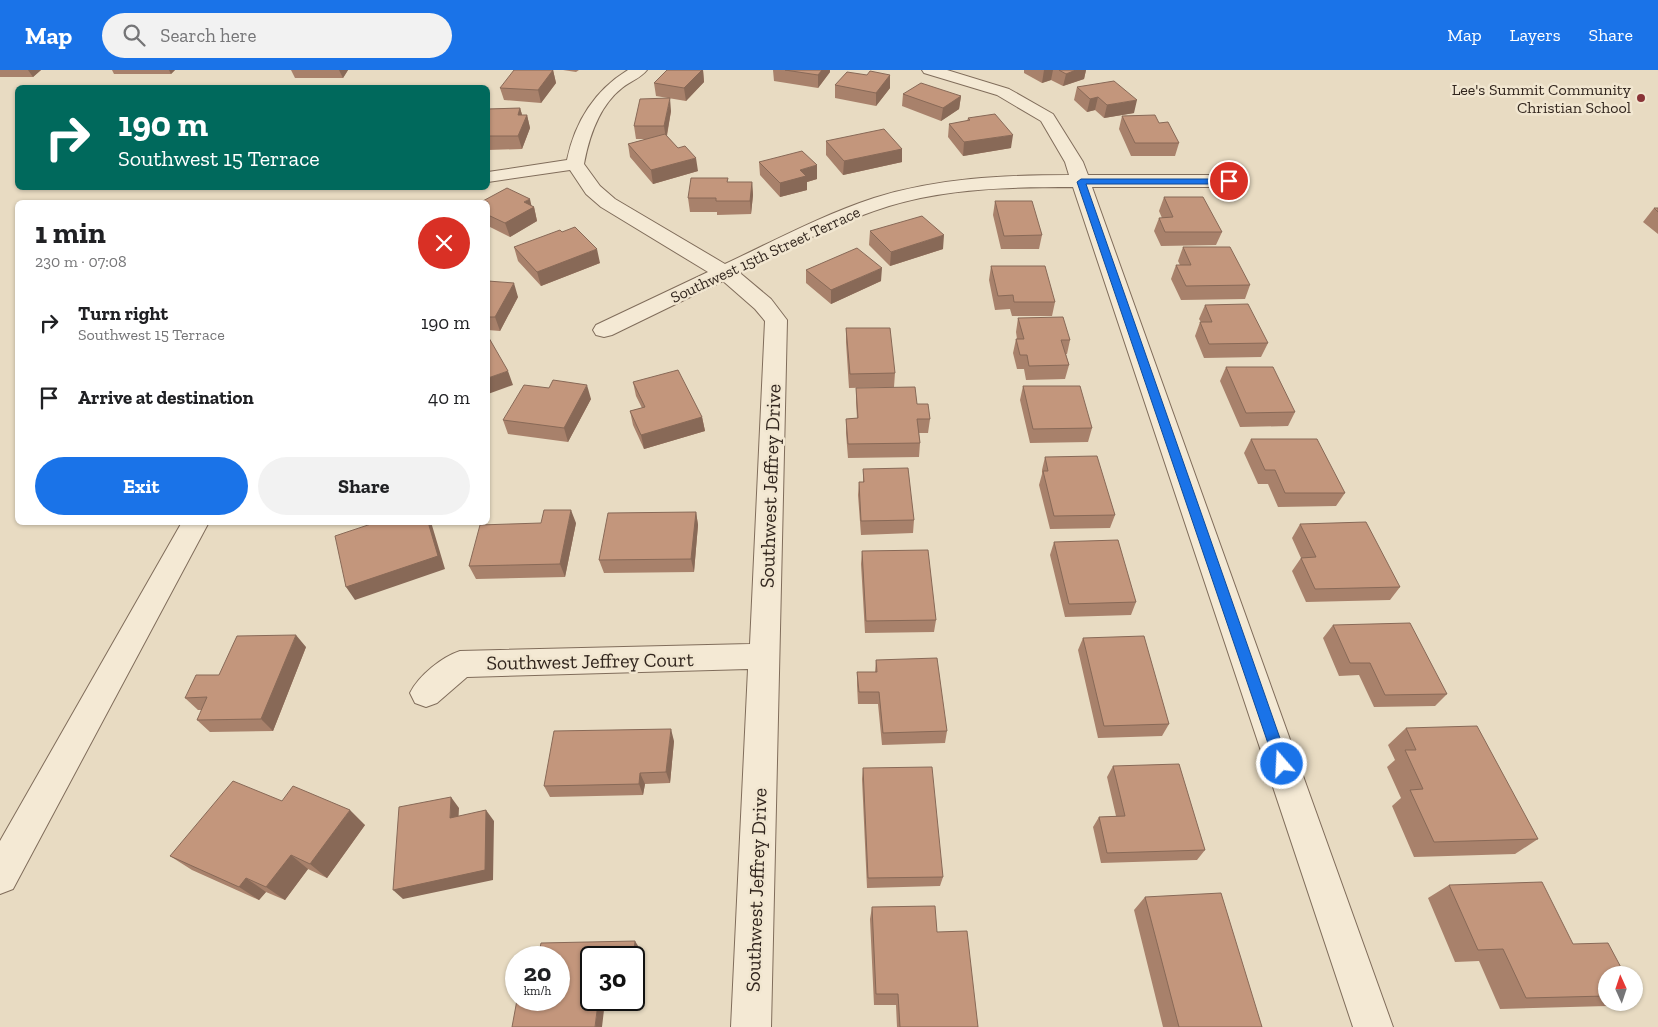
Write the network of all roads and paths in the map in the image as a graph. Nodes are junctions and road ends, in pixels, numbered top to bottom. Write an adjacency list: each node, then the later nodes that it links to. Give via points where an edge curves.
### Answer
1 (639, 70): 3 (street, via 610,89 595,110 578,147)
2 (930, 70): 6 (street, via 1003,92 1047,118 1074,162)
3 (575, 164): 4 (street); 7 (street, Southwest Jeffrey Drive, via 593,190 608,203)
4 (490, 177)
5 (1229, 181): 6 (street, Southwest 15th Street Terrace)
6 (1081, 182): 7 (street, Southwest 15th Street Terrace, via 971,185 926,191 840,217); 14 (street)
7 (723, 272): 8 (street, Southwest 15th Street Terrace); 10 (street, Southwest Jeffrey Drive, via 738,281 776,320)
8 (604, 330)
9 (194, 525): 12 (street)
10 (764, 656): 11 (street, Southwest Jeffrey Court, via 460,664); 13 (street, Southwest Jeffrey Drive)
11 (426, 693)
12 (0, 876)
13 (751, 1027)
14 (1373, 1027)

